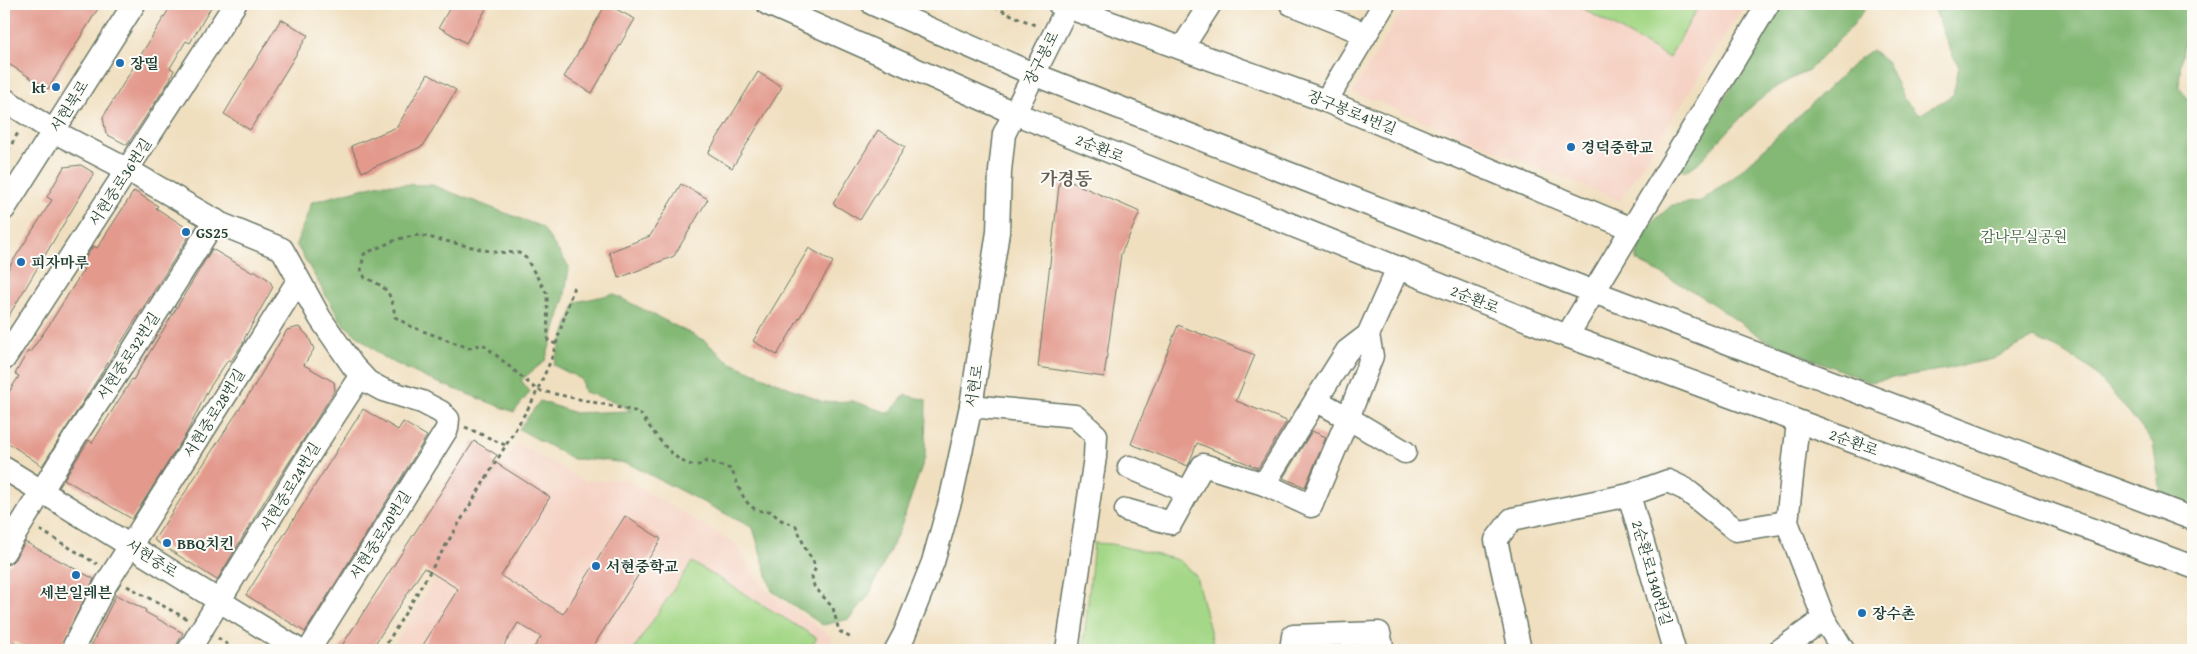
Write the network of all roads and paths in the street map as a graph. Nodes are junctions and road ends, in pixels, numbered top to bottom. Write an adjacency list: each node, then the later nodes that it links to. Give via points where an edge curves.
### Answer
1 (134, 4): 19 (street, 서현북로)
2 (235, 4): 21 (street, 서현중로36번길)
3 (768, 4): 17 (street, 2순환로)
4 (873, 4): 14 (street)
5 (987, 4): 11 (path)
6 (1210, 4): 13 (street)
7 (1384, 4): 12 (street)
8 (1768, 4): 24 (street)
9 (1065, 5): 13 (street, 장구봉로4번길); 14 (street, 장구봉로)
10 (1296, 6): 12 (street)
11 (1038, 27)
12 (1366, 34): 16 (street)
13 (1182, 48): 16 (street, 장구봉로4번길)
14 (1033, 74): 17 (street, 장구봉로); 28 (street)
15 (4, 99): 19 (street)
16 (1326, 100): 24 (street, 장구봉로4번길)
17 (1014, 113): 25 (street, 2순환로); 36 (street, 서현로, via 1004,134 998,232)
18 (22, 127): 20 (path)
19 (53, 131): 21 (street); 22 (street, 서현북로)
20 (4, 158)
21 (128, 170): 23 (street); 32 (street, 서현중로36번길)
22 (4, 209)
23 (215, 220): 26 (street, via 282,249); 45 (street, 서현중로32번길)
24 (1632, 229): 28 (street)
25 (1398, 268): 29 (street); 30 (street, 2순환로)
26 (298, 281): 33 (street); 52 (street, 서현중로28번길)
27 (574, 286): 31 (path)
28 (1594, 292): 30 (street); 49 (street)
29 (1368, 335): 35 (street, via 1347,351); 37 (street, via 1372,356)
30 (1567, 336): 39 (street, 2순환로)
31 (556, 344): 34 (path); 34 (path, via 548,341 547,294 526,258 518,253 494,252 420,235 398,239 364,254 361,269 365,278 380,284 393,300 396,317 412,327 469,348 483,344)
32 (4, 359)
33 (361, 375): 38 (street, via 383,390 422,402); 57 (street, 서현중로24번길)
34 (537, 390): 40 (path); 61 (path, via 639,412 677,458 692,465 701,466 707,461 730,469 749,507 770,512 796,526 813,560 814,586 833,608 839,631)
35 (1316, 400): 37 (street); 44 (street)
36 (971, 406): 68 (street, 서현로, via 933,562); 69 (street, via 1075,416 1096,435)
37 (1348, 418): 41 (street); 44 (street, via 1311,506)
38 (448, 419): 40 (path); 66 (street, 서현중로20번길, via 447,429)
39 (1798, 422): 50 (street); 54 (street, 2순환로)
40 (505, 445): 67 (path)
41 (1405, 452)
42 (1129, 467): 46 (street)
43 (4, 468): 45 (street, 서현중로)
44 (1264, 484): 46 (street, via 1203,465)
45 (42, 491): 52 (street, 서현중로); 53 (street, 서현중로32번길)
46 (1188, 492): 48 (street, via 1171,523)
47 (1629, 495): 50 (street, via 1668,481 1685,490 1736,530); 72 (street, via 1512,519 1496,540); 73 (street, 2순환로1340번길)
48 (1126, 510)
49 (2193, 519)
50 (1787, 522): 58 (street)
51 (33, 526): 55 (path)
52 (131, 545): 57 (street, 서현중로); 62 (street, 서현중로28번길, via 106,584)
53 (4, 552)
54 (2193, 567)
55 (104, 568)
56 (126, 586): 59 (path)
57 (220, 600): 63 (street, 서현중로24번길); 65 (street, 서현중로)
58 (1824, 619): 74 (street); 75 (street)
59 (195, 624)
60 (213, 635): 64 (path)
61 (851, 638)
62 (72, 650)
63 (189, 650)
64 (236, 650)
65 (298, 650)
66 (309, 650)
67 (383, 650)
68 (896, 650)
69 (1067, 650)
70 (1291, 650): 71 (street, via 1293,636 1379,633)
71 (1383, 650)
72 (1520, 650)
73 (1674, 650)
74 (1780, 650)
75 (1843, 650)

